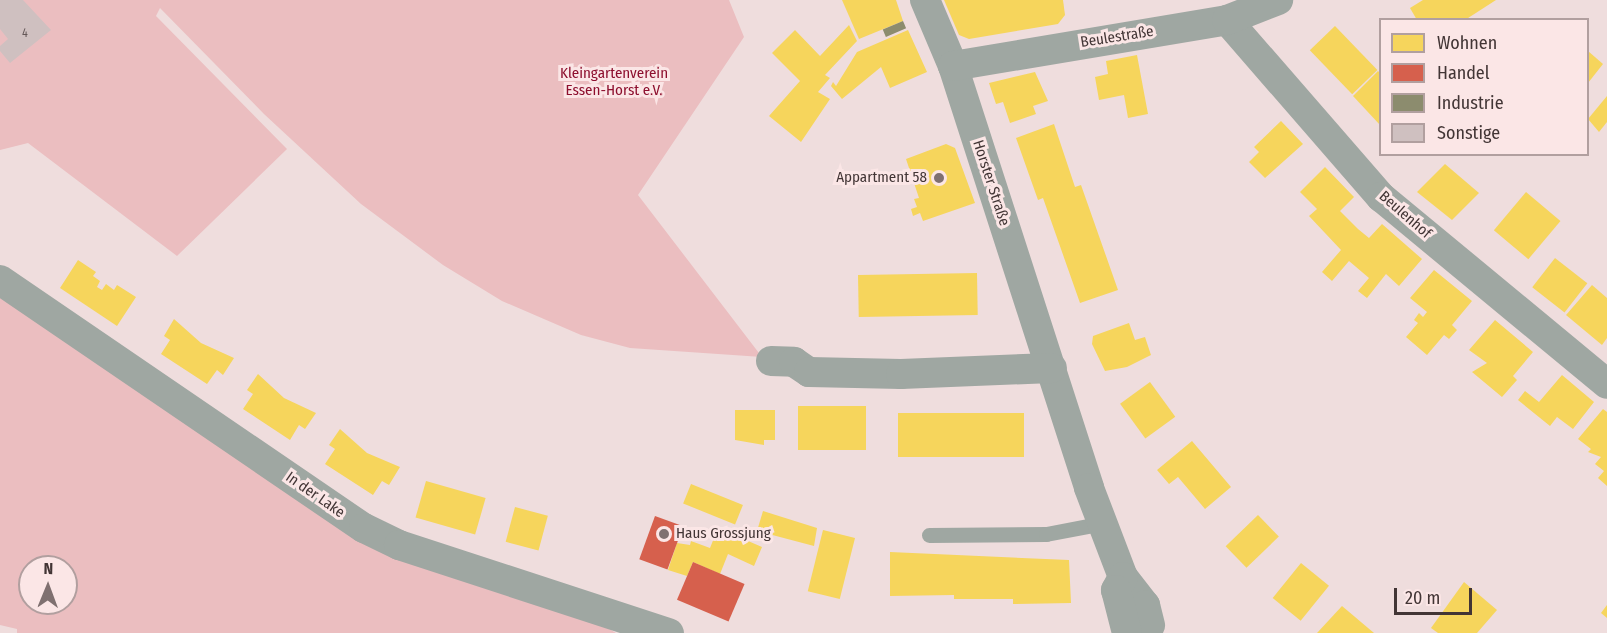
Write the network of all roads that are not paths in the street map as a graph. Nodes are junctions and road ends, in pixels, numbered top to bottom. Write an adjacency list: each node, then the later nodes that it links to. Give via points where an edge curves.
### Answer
1 (925, 0): 4 (street, Horster Straße)
2 (1278, 0): 3 (street, Beulestraße)
3 (1227, 20): 4 (street, Beulestraße); 8 (street, Beulenhof, via 1382,196)
4 (953, 66): 7 (street, Horster Straße)
5 (0, 280): 12 (street, In der Lake, via 364,528 399,544)
6 (771, 361): 7 (street, via 794,362 809,372 901,374)
7 (1052, 368): 9 (street, Horster Straße)
8 (1607, 384)
9 (1102, 523): 10 (lane, via 1046,534); 11 (street, Horster Straße, via 1123,577 1145,605)
10 (929, 535)
11 (1144, 631)
12 (669, 633)

